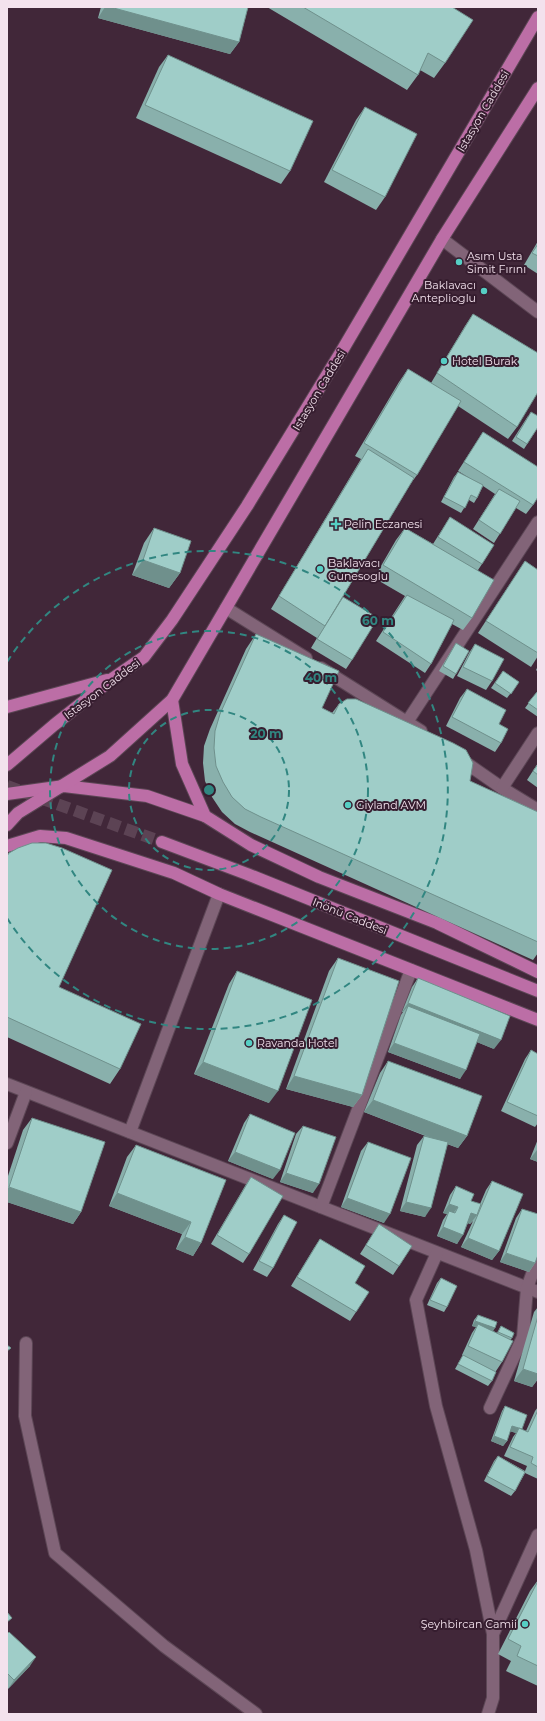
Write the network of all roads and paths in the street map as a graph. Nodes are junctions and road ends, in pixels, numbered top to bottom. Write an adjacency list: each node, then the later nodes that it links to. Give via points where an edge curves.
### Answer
1 (538, 18): 7 (main road, Istasyon Caddesi, via 343,349 247,506 172,620 144,657)
2 (538, 88): 3 (main road)
3 (442, 239): 4 (street); 6 (main road)
4 (538, 312)
5 (538, 522): 10 (street)
6 (226, 608): 8 (main road); 10 (street)
7 (112, 679): 9 (main road); 14 (main road, Istasyon Caddesi)
8 (172, 700): 15 (main road, via 110,756); 19 (main road, via 182,764)
9 (7, 707)
10 (407, 722): 12 (street)
11 (538, 733): 16 (street)
12 (432, 740)
13 (451, 753): 16 (street)
14 (7, 765)
15 (64, 786): 17 (main road); 19 (main road, via 147,796); 20 (main road, via 18,813)
16 (502, 788): 18 (street)
17 (7, 794)
18 (538, 810)
19 (205, 816): 25 (main road, via 258,848 319,877 437,924)
20 (7, 825)
21 (162, 842): 26 (main road, Inönü Caddesi)
22 (7, 846): 23 (main road, via 40,836 66,838 174,874)
23 (219, 894): 24 (main road); 30 (street)
24 (411, 970): 27 (main road); 32 (street)
25 (538, 972)
26 (538, 991)
27 (538, 1020)
28 (7, 1084): 29 (street)
29 (26, 1092): 30 (street); 31 (street)
30 (130, 1132): 32 (street)
31 (7, 1143)
32 (321, 1207): 33 (street)
33 (437, 1253): 35 (street); 39 (street, via 416,1300 436,1406 476,1550)
34 (538, 1258): 35 (street)
35 (533, 1290): 37 (street, via 522,1337)
36 (26, 1343): 40 (street, via 25,1416 56,1553 164,1646)
37 (490, 1408)
38 (538, 1535): 39 (street)
39 (493, 1634): 41 (street, via 493,1698)
40 (256, 1714)
41 (488, 1714)

